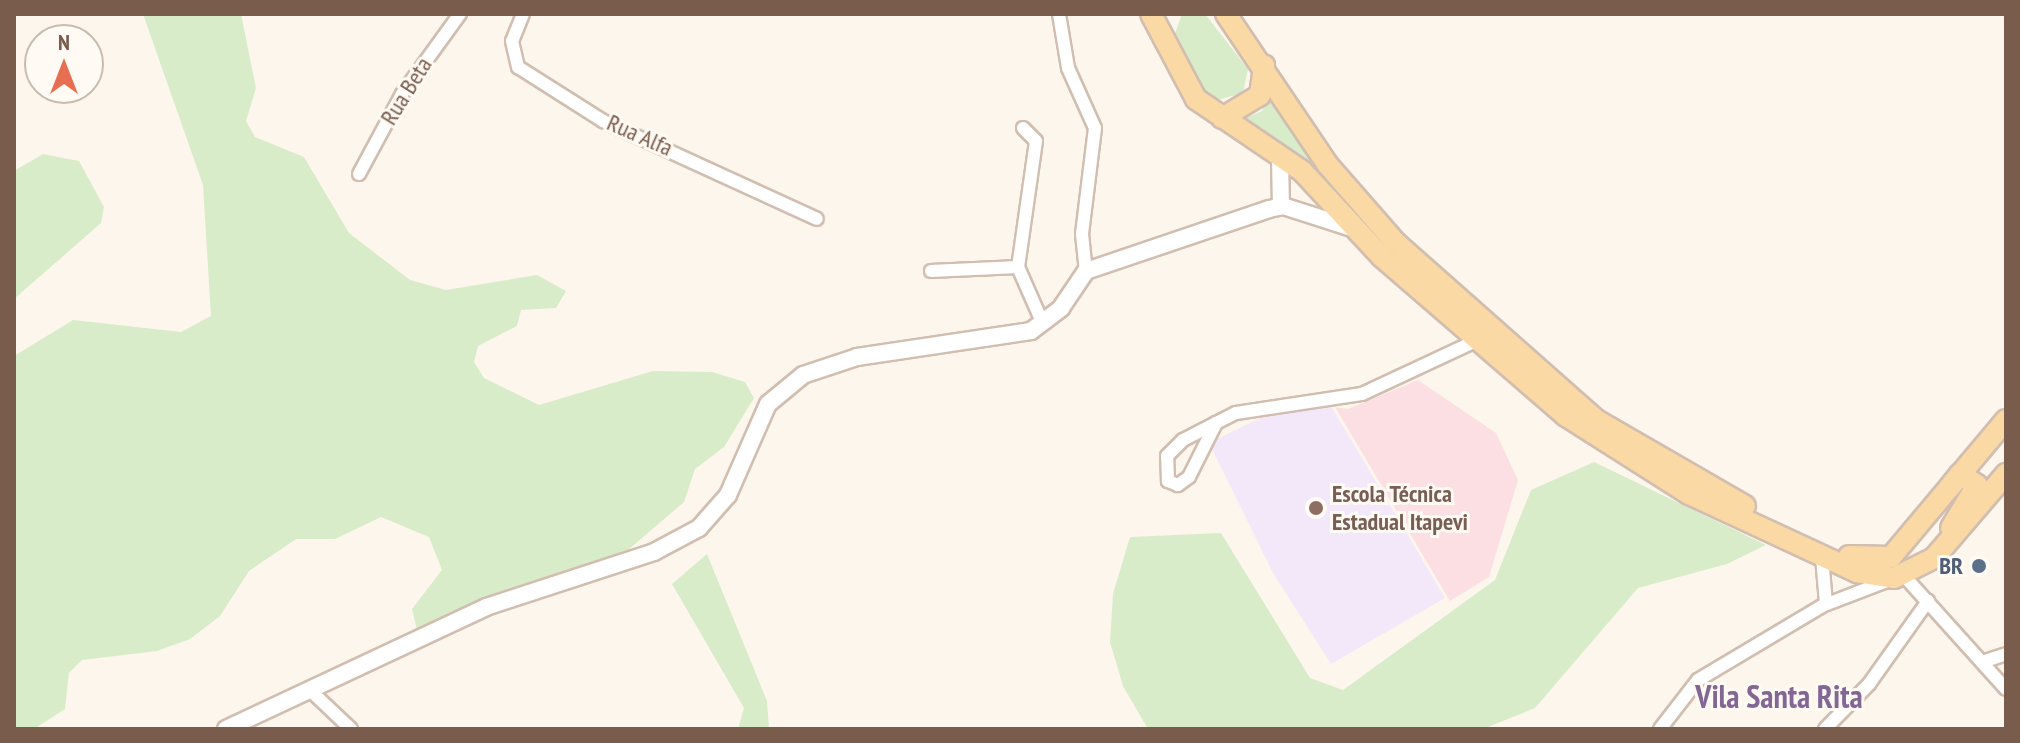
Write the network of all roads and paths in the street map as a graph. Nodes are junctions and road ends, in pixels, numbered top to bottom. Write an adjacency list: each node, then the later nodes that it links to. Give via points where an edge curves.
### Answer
1 (460, 14): 12 (street, Rua Beta, via 402,94)
2 (523, 14): 14 (street, Rua Alfa, via 512,41 518,67 603,121)
3 (1059, 14): 18 (street, via 1068,68 1095,128 1082,234)
4 (1151, 14): 7 (main road)
5 (1172, 14): 7 (main road)
6 (1226, 14): 8 (main road)
7 (1161, 38): 9 (main road, via 1185,86)
8 (1264, 65): 9 (main road, via 1260,95); 24 (main road, via 1327,164 1395,242 1596,420 1693,480 1864,561 1891,557)
9 (1222, 118): 11 (main road)
10 (1023, 128): 16 (street, via 1036,141 1036,155 1020,219)
11 (1280, 156): 13 (street); 15 (main road, via 1328,195)
12 (359, 174)
13 (1281, 206): 15 (street); 18 (street)
14 (817, 219)
15 (1355, 229): 20 (main road)
16 (1018, 267): 17 (street); 19 (street)
17 (931, 271)
18 (1086, 271): 19 (street)
19 (1043, 324): 33 (street, via 1014,336 857,357 803,375 768,404 728,495 699,528 654,552 486,607)
20 (1480, 339): 22 (street, via 1362,394 1267,406); 26 (main road, via 1566,416 1636,465)
21 (2006, 420): 24 (main road)
22 (1216, 423): 22 (street, via 1189,477 1178,485 1168,481 1167,456)
23 (2006, 474): 25 (main road)
24 (1929, 510): 25 (main road, via 1957,476 1974,479 1974,493)
25 (1941, 550): 27 (main road)
26 (1822, 557): 27 (main road); 29 (street)
27 (1900, 578): 28 (street); 29 (street)
28 (1928, 601): 31 (street); 38 (street)
29 (1826, 604): 37 (street, via 1698,680)
30 (2006, 654): 31 (street)
31 (1982, 662): 32 (street)
32 (2006, 689)
33 (312, 692): 34 (street); 36 (street)
34 (242, 727): 35 (street)
35 (226, 729)
36 (351, 729)
37 (1660, 729)
38 (1825, 729)

